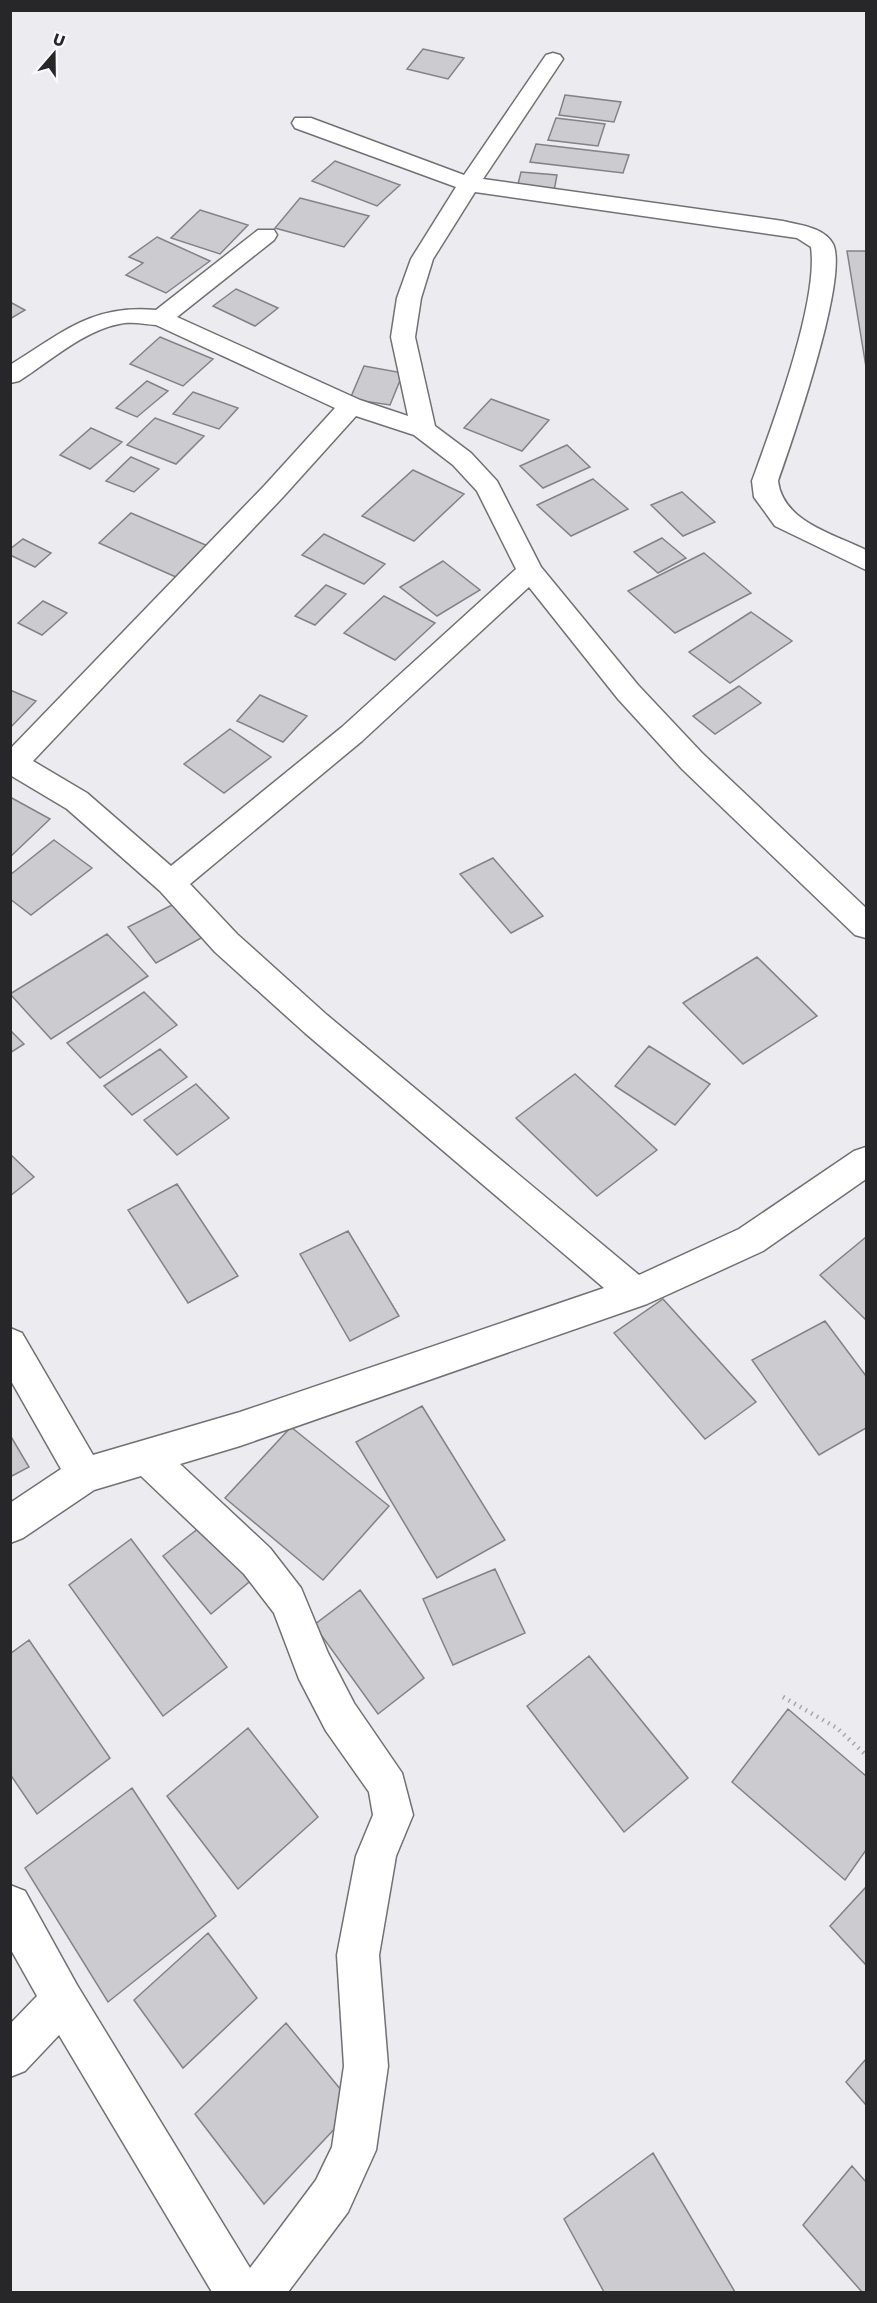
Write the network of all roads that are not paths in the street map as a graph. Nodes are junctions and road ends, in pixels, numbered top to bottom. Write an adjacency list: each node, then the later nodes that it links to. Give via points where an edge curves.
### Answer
1 (553, 58): 3 (street)
2 (303, 123): 3 (street)
3 (469, 184): 8 (street, via 422,259 409,298 403,337); 9 (street, via 771,226 801,233 821,243 824,269 810,336 765,481 767,497 784,520)
4 (267, 235): 5 (street)
5 (161, 318): 6 (street, via 116,317 89,327); 7 (street)
6 (10, 376)
7 (351, 406): 8 (street); 11 (street)
8 (423, 429): 10 (street, via 462,459 488,487)
9 (867, 561)
10 (530, 571): 12 (street, via 352,734); 13 (street, via 628,692 692,761)
11 (12, 764): 12 (street, via 77,801)
12 (171, 883): 15 (street, via 226,943 316,1024)
13 (867, 926)
14 (867, 1161): 15 (street, via 751,1240)
15 (634, 1293): 17 (street, via 250,1425)
16 (10, 1344): 18 (street)
17 (146, 1456): 18 (street); 24 (street, via 257,1561 288,1601 313,1665 340,1717 388,1787 393,1815 376,1856 358,1955 366,2067 354,2150 332,2196)
18 (84, 1475): 19 (street)
19 (10, 1526)
20 (10, 1906): 21 (street)
21 (62, 2000): 22 (street); 23 (street)
22 (10, 2056)
23 (238, 2292)
24 (260, 2292)

